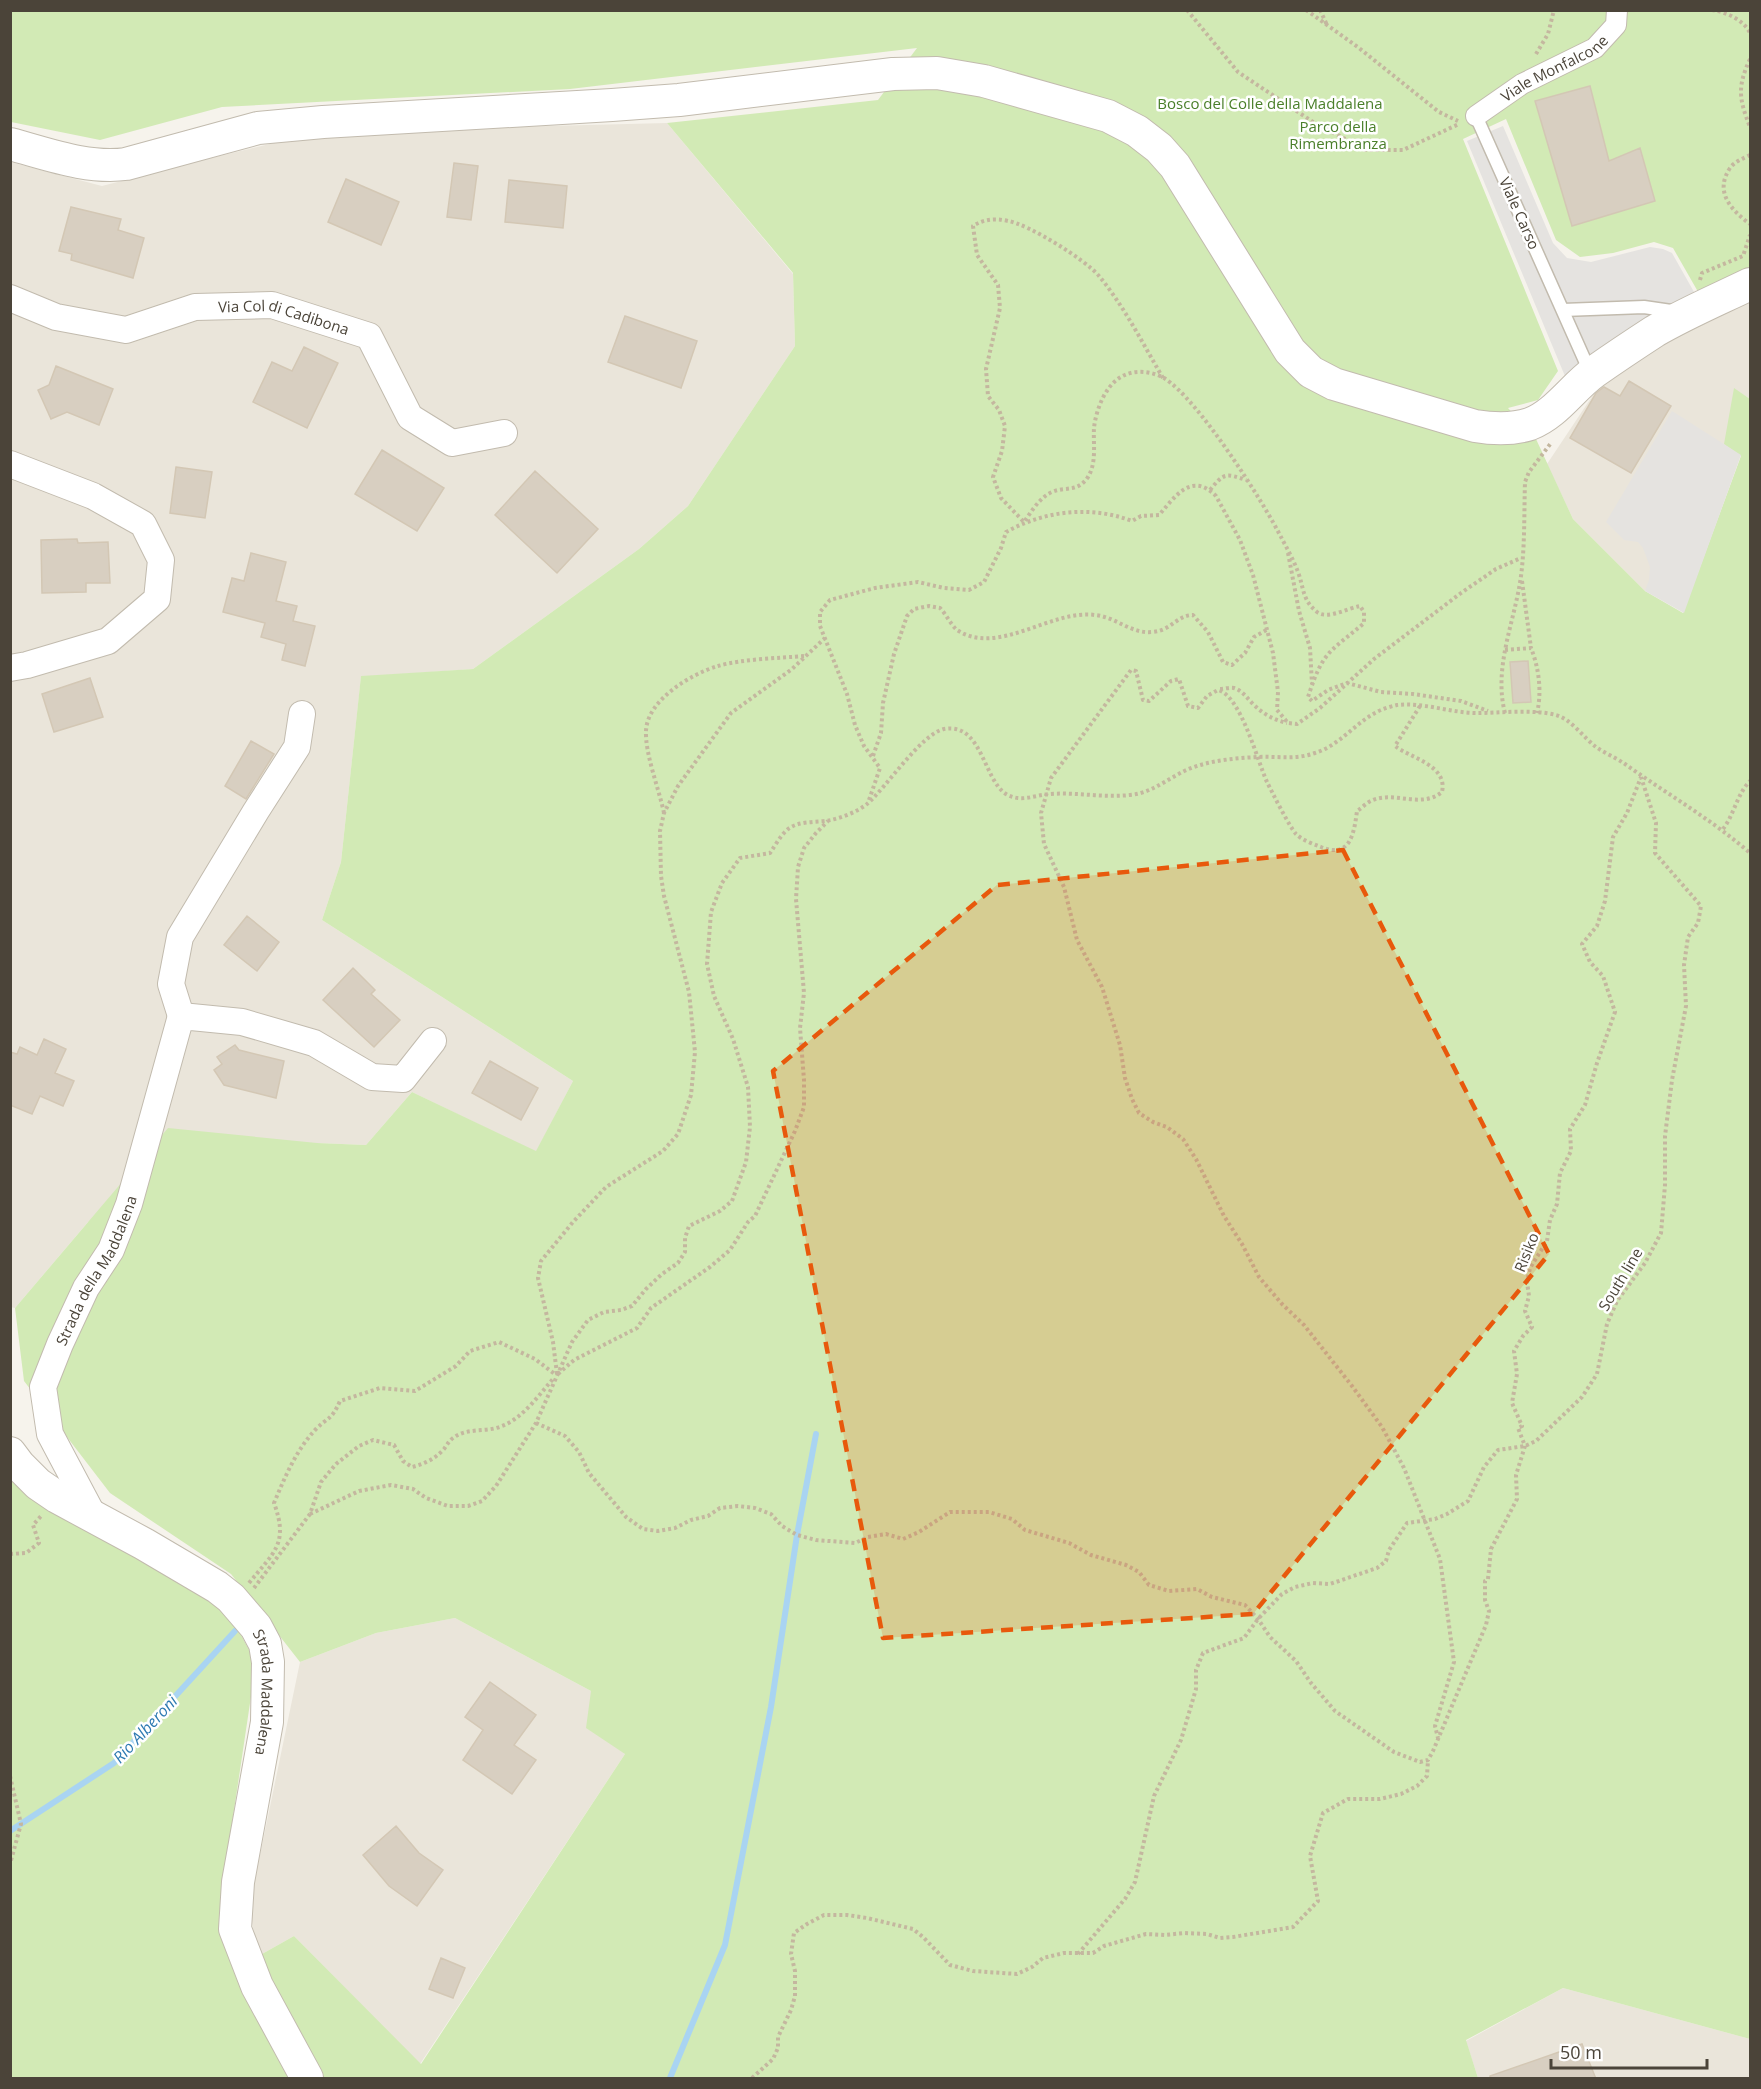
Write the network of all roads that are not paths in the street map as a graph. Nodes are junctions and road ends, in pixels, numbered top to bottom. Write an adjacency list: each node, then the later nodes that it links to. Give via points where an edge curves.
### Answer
1 (1617, 10): 2 (street, Viale Monfalcone, via 1616,25 1595,48 1522,84)
2 (1469, 119): 6 (lane, Viale Carso)
3 (10, 144): 8 (street, via 108,166 258,129 668,100 893,74 937,73 984,81 1108,116 1159,148 1175,166 1290,351 1311,372 1334,384 1494,429 1517,427 1546,416)
4 (1750, 284): 7 (street)
5 (10, 298): 9 (street, Via Col di Cadibona, via 56,317 126,330 195,307 272,305 369,336 410,417 452,443)
6 (1563, 310): 7 (lane, via 1644,307); 8 (lane, Viale Carso)
7 (1689, 313): 8 (street)
8 (1591, 375)
9 (504, 433)
10 (10, 464): 11 (street, via 93,496 143,524 161,560 157,599 108,641)
11 (10, 668)
12 (302, 714): 13 (street, via 297,747 180,937 171,984)
13 (181, 1016): 14 (street, via 242,1022 314,1043 372,1077 403,1079); 16 (street, Strada della Maddalena, via 129,1204 111,1250 86,1288 43,1387 50,1434)
14 (433, 1041)
15 (10, 1453): 16 (street, Strada Maddalena, via 38,1484)
16 (94, 1517): 17 (street, Strada Maddalena, via 231,1598 242,1596 265,1644 267,1722 238,1882 235,1929 257,1986)
17 (307, 2079)

